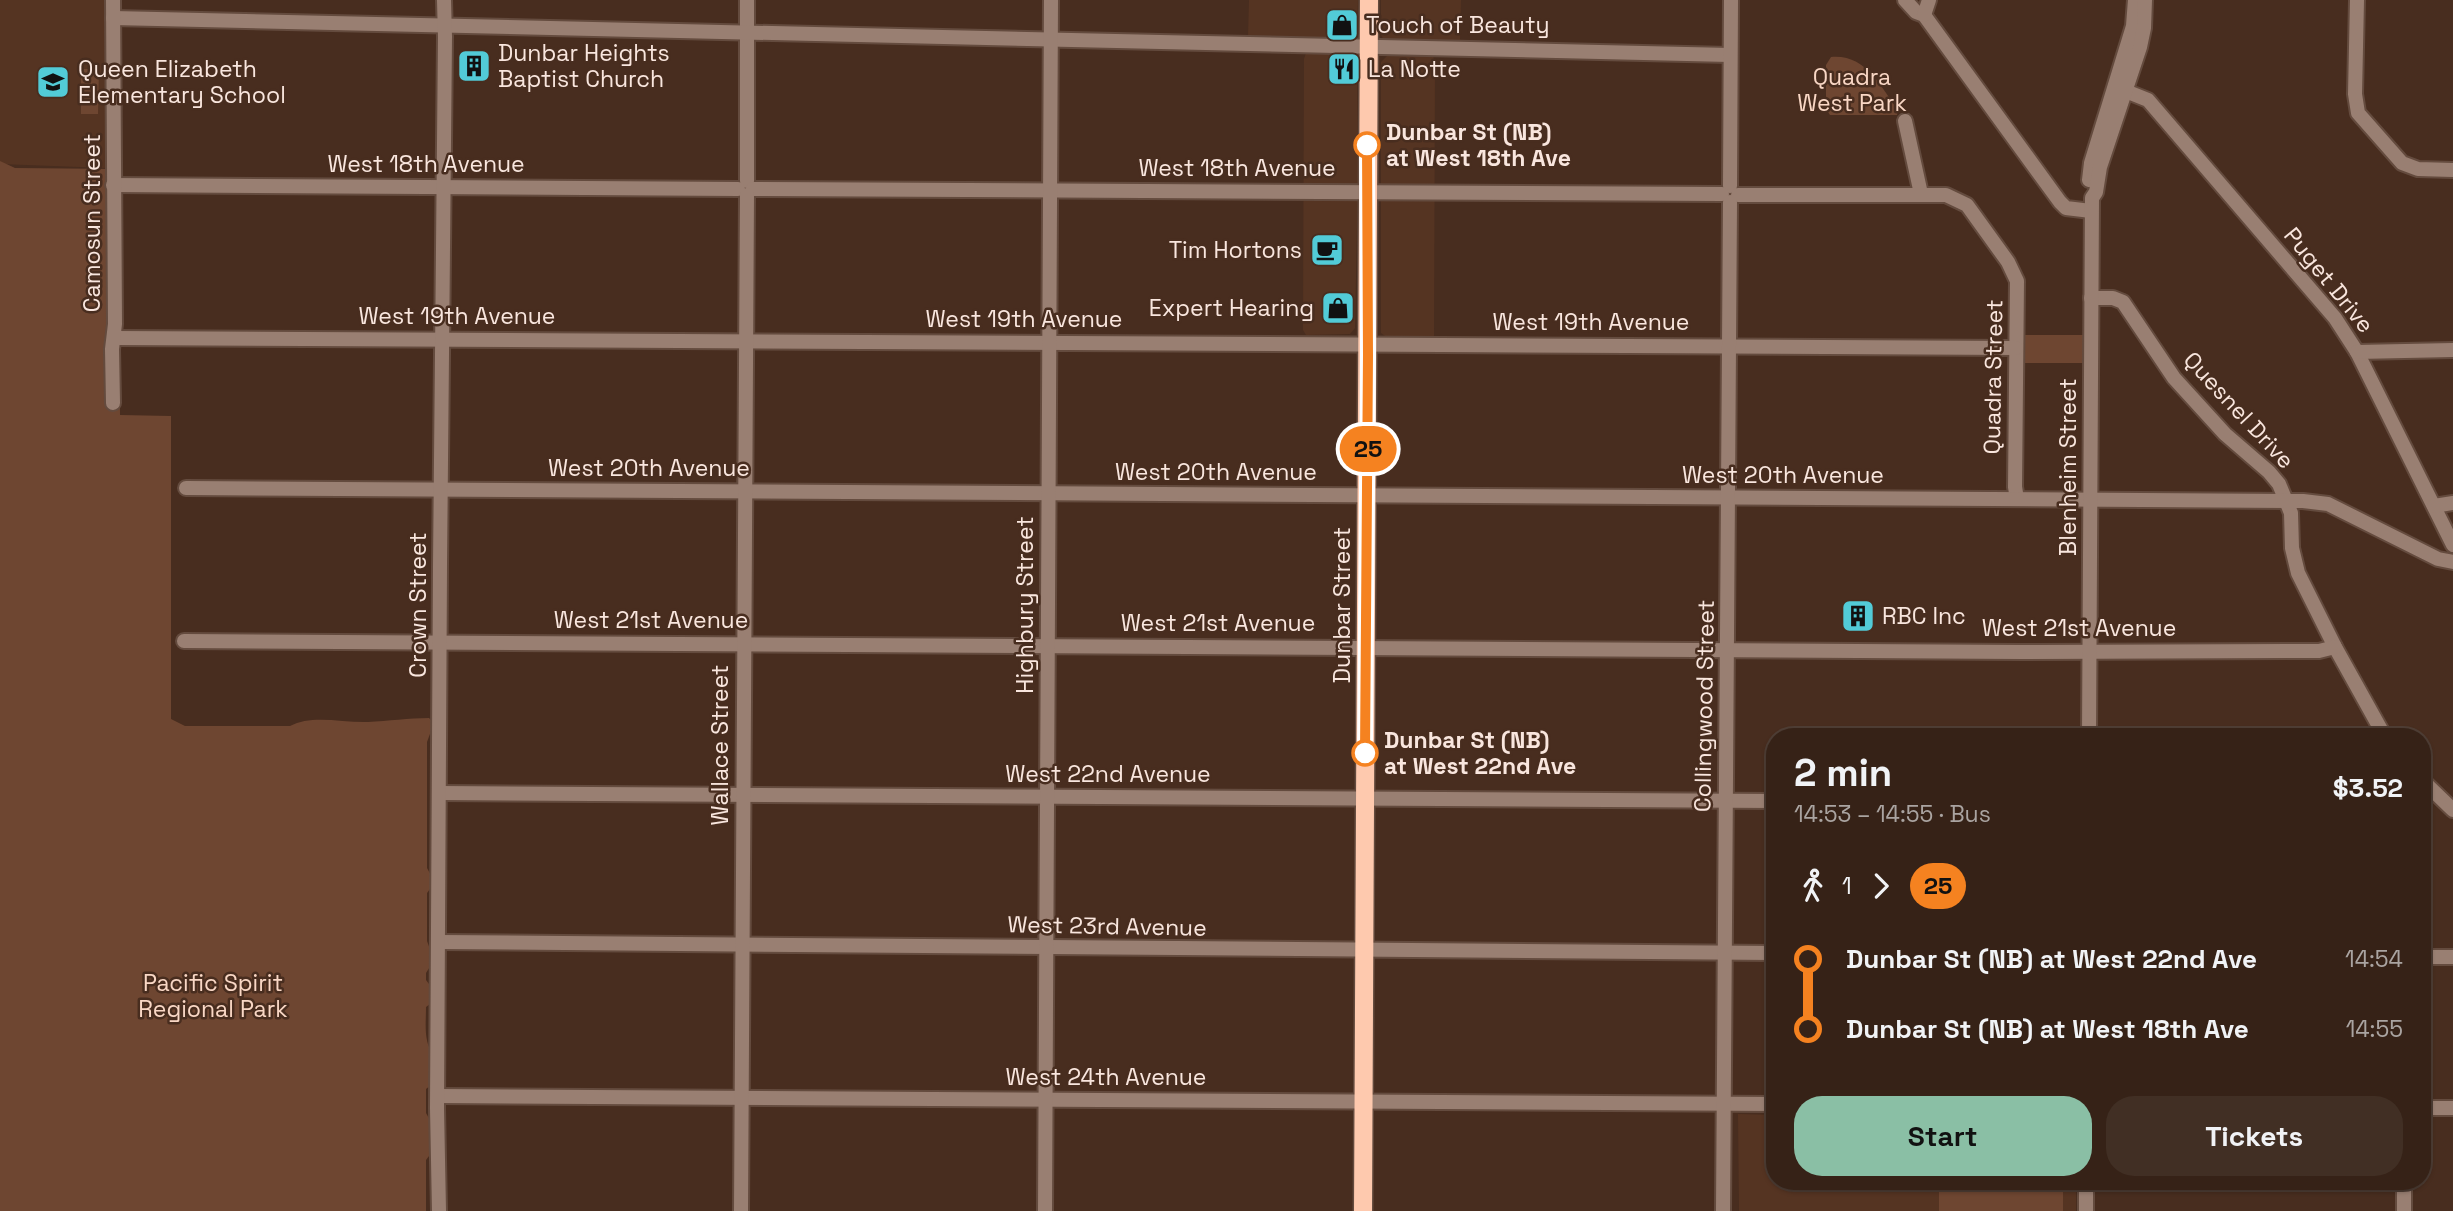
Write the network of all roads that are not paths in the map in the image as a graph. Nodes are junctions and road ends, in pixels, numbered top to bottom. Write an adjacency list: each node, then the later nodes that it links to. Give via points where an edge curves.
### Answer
1 (113, 0): 13 (street, Camosun Street)
2 (444, 0): 14 (street, Crown Street)
3 (747, 0): 15 (street, Wallace Street)
4 (1051, 0): 16 (street, Highbury Street)
5 (1369, 0): 17 (main road, Dunbar Street)
6 (1731, 0): 18 (street, Collingwood Street)
7 (1905, 0): 12 (street)
8 (1929, 0): 12 (street)
9 (2135, 0): 19 (street, Blenheim Street)
10 (2145, 0): 19 (street, Blenheim Street, via 2140,47)
11 (2357, 0): 21 (street, via 2356,103 2363,122 2409,167)
12 (1924, 15): 30 (street, via 2060,202 2066,208)
13 (113, 18): 14 (street); 22 (street, Camosun Street)
14 (444, 25): 15 (street); 23 (street, Crown Street)
15 (747, 32): 16 (street); 24 (street, Wallace Street)
16 (1051, 39): 17 (street); 25 (street, Highbury Street)
17 (1368, 48): 18 (street); 26 (main road, Dunbar Street)
18 (1730, 55): 27 (street, Collingwood Street)
19 (2120, 89): 30 (street, Blenheim Street); 40 (street, Puget Drive, via 2148,100 2335,318)
20 (1905, 121): 28 (street)
21 (2453, 170)
22 (113, 185): 23 (street, West 18th Avenue); 32 (street, Camosun Street)
23 (443, 186): 24 (street, West 18th Avenue); 33 (street, Crown Street)
24 (746, 188): 25 (street, West 18th Avenue); 34 (street, Wallace Street)
25 (1050, 190): 26 (street, West 18th Avenue); 35 (street, Highbury Street)
26 (1367, 192): 27 (street, West 18th Avenue); 36 (main road, Dunbar Street)
27 (1730, 194): 28 (street, West 18th Avenue); 37 (street, Collingwood Street)
28 (1921, 194): 29 (street, West 18th Avenue)
29 (1952, 196): 38 (street, Quadra Street, via 1967,205 2017,281)
30 (2091, 204): 31 (street, Blenheim Street)
31 (2091, 298): 49 (street, Blenheim Street); 50 (street, Quesnel Drive, via 2123,302 2174,378 2225,434 2269,472)
32 (115, 338): 33 (street, West 19th Avenue); 41 (street, Camosun Street)
33 (443, 339): 34 (street, West 19th Avenue); 43 (street, Crown Street)
34 (745, 340): 35 (street, West 19th Avenue); 44 (street, Wallace Street)
35 (1049, 342): 36 (street, West 19th Avenue); 45 (street, Highbury Street)
36 (1368, 345): 37 (street, West 19th Avenue); 46 (main road, Dunbar Street)
37 (1729, 345): 38 (street, West 19th Avenue); 47 (street, Collingwood Street)
38 (2016, 348): 48 (street, Quadra Street)
39 (2453, 350): 40 (street)
40 (2357, 352): 52 (street, Puget Drive)
41 (113, 403)
42 (186, 488): 43 (street, West 20th Avenue)
43 (441, 490): 44 (street, West 20th Avenue); 56 (street, Crown Street)
44 (745, 491): 45 (street, West 20th Avenue); 57 (street, Wallace Street)
45 (1048, 493): 46 (street, West 20th Avenue); 58 (street, Highbury Street)
46 (1367, 495): 47 (street, West 20th Avenue); 59 (main road, Dunbar Street)
47 (1729, 498): 48 (street, West 20th Avenue); 61 (street, Collingwood Street)
48 (2017, 499): 49 (street, West 20th Avenue)
49 (2090, 500): 50 (street, West 20th Avenue); 62 (street, Blenheim Street)
50 (2288, 501): 54 (street, West 20th Avenue, via 2328,504 2438,559); 60 (street, Quesnel Drive, via 2298,573)
51 (2453, 503): 52 (street)
52 (2434, 506): 53 (street, Puget Drive)
53 (2453, 545)
54 (2453, 562)
55 (184, 640): 56 (street, West 21st Avenue)
56 (440, 642): 57 (street, West 21st Avenue); 66 (street, Crown Street)
57 (744, 643): 58 (street, West 21st Avenue); 67 (street, Wallace Street)
58 (1048, 644): 59 (street, West 21st Avenue); 68 (street, Highbury Street)
59 (1366, 647): 61 (street, West 21st Avenue); 69 (main road, Dunbar Street)
60 (2335, 647): 62 (street, West 21st Avenue, via 2319,651); 64 (street, Quesnel Drive)
61 (1727, 649): 62 (street, West 21st Avenue); 70 (street, Collingwood Street)
62 (2090, 651): 63 (street, Blenheim Street)
63 (2089, 728)
64 (2380, 728)
65 (2431, 789): 72 (street)
66 (440, 793): 67 (street, West 22nd Avenue); 73 (street, Crown Street)
67 (743, 795): 68 (street, West 22nd Avenue); 74 (street, Wallace Street)
68 (1046, 796): 69 (street, West 22nd Avenue); 75 (street, Highbury Street)
69 (1364, 798): 70 (street, West 22nd Avenue); 76 (main road, Dunbar Street)
70 (1726, 800): 71 (street, West 22nd Avenue); 77 (street, Collingwood Street)
71 (1766, 801)
72 (2453, 810)
73 (439, 942): 74 (street, West 23rd Avenue); 81 (street, Crown Street)
74 (742, 946): 75 (street, West 23rd Avenue); 82 (street, Wallace Street)
75 (1046, 948): 76 (street, West 23rd Avenue); 83 (street, Highbury Street)
76 (1364, 950): 77 (street, West 23rd Avenue); 84 (main road, Dunbar Street)
77 (1726, 952): 78 (street, West 23rd Avenue); 85 (street, Collingwood Street)
78 (1766, 953)
79 (2431, 957): 80 (street)
80 (2453, 957)
81 (438, 1096): 82 (street, West 24th Avenue); 91 (street, Crown Street)
82 (741, 1098): 83 (street, West 24th Avenue); 92 (street, Wallace Street)
83 (1045, 1100): 84 (street, West 24th Avenue); 93 (street, Highbury Street)
84 (1363, 1101): 85 (street, West 24th Avenue); 94 (main road, Dunbar Street)
85 (1724, 1104): 86 (street, West 24th Avenue); 95 (street, Collingwood Street)
86 (1766, 1104)
87 (2431, 1108): 88 (street)
88 (2453, 1108)
89 (2086, 1190): 96 (street)
90 (2404, 1190): 97 (street)
91 (439, 1211)
92 (741, 1211)
93 (1045, 1211)
94 (1363, 1211)
95 (1723, 1211)
96 (2085, 1211)
97 (2404, 1211)

